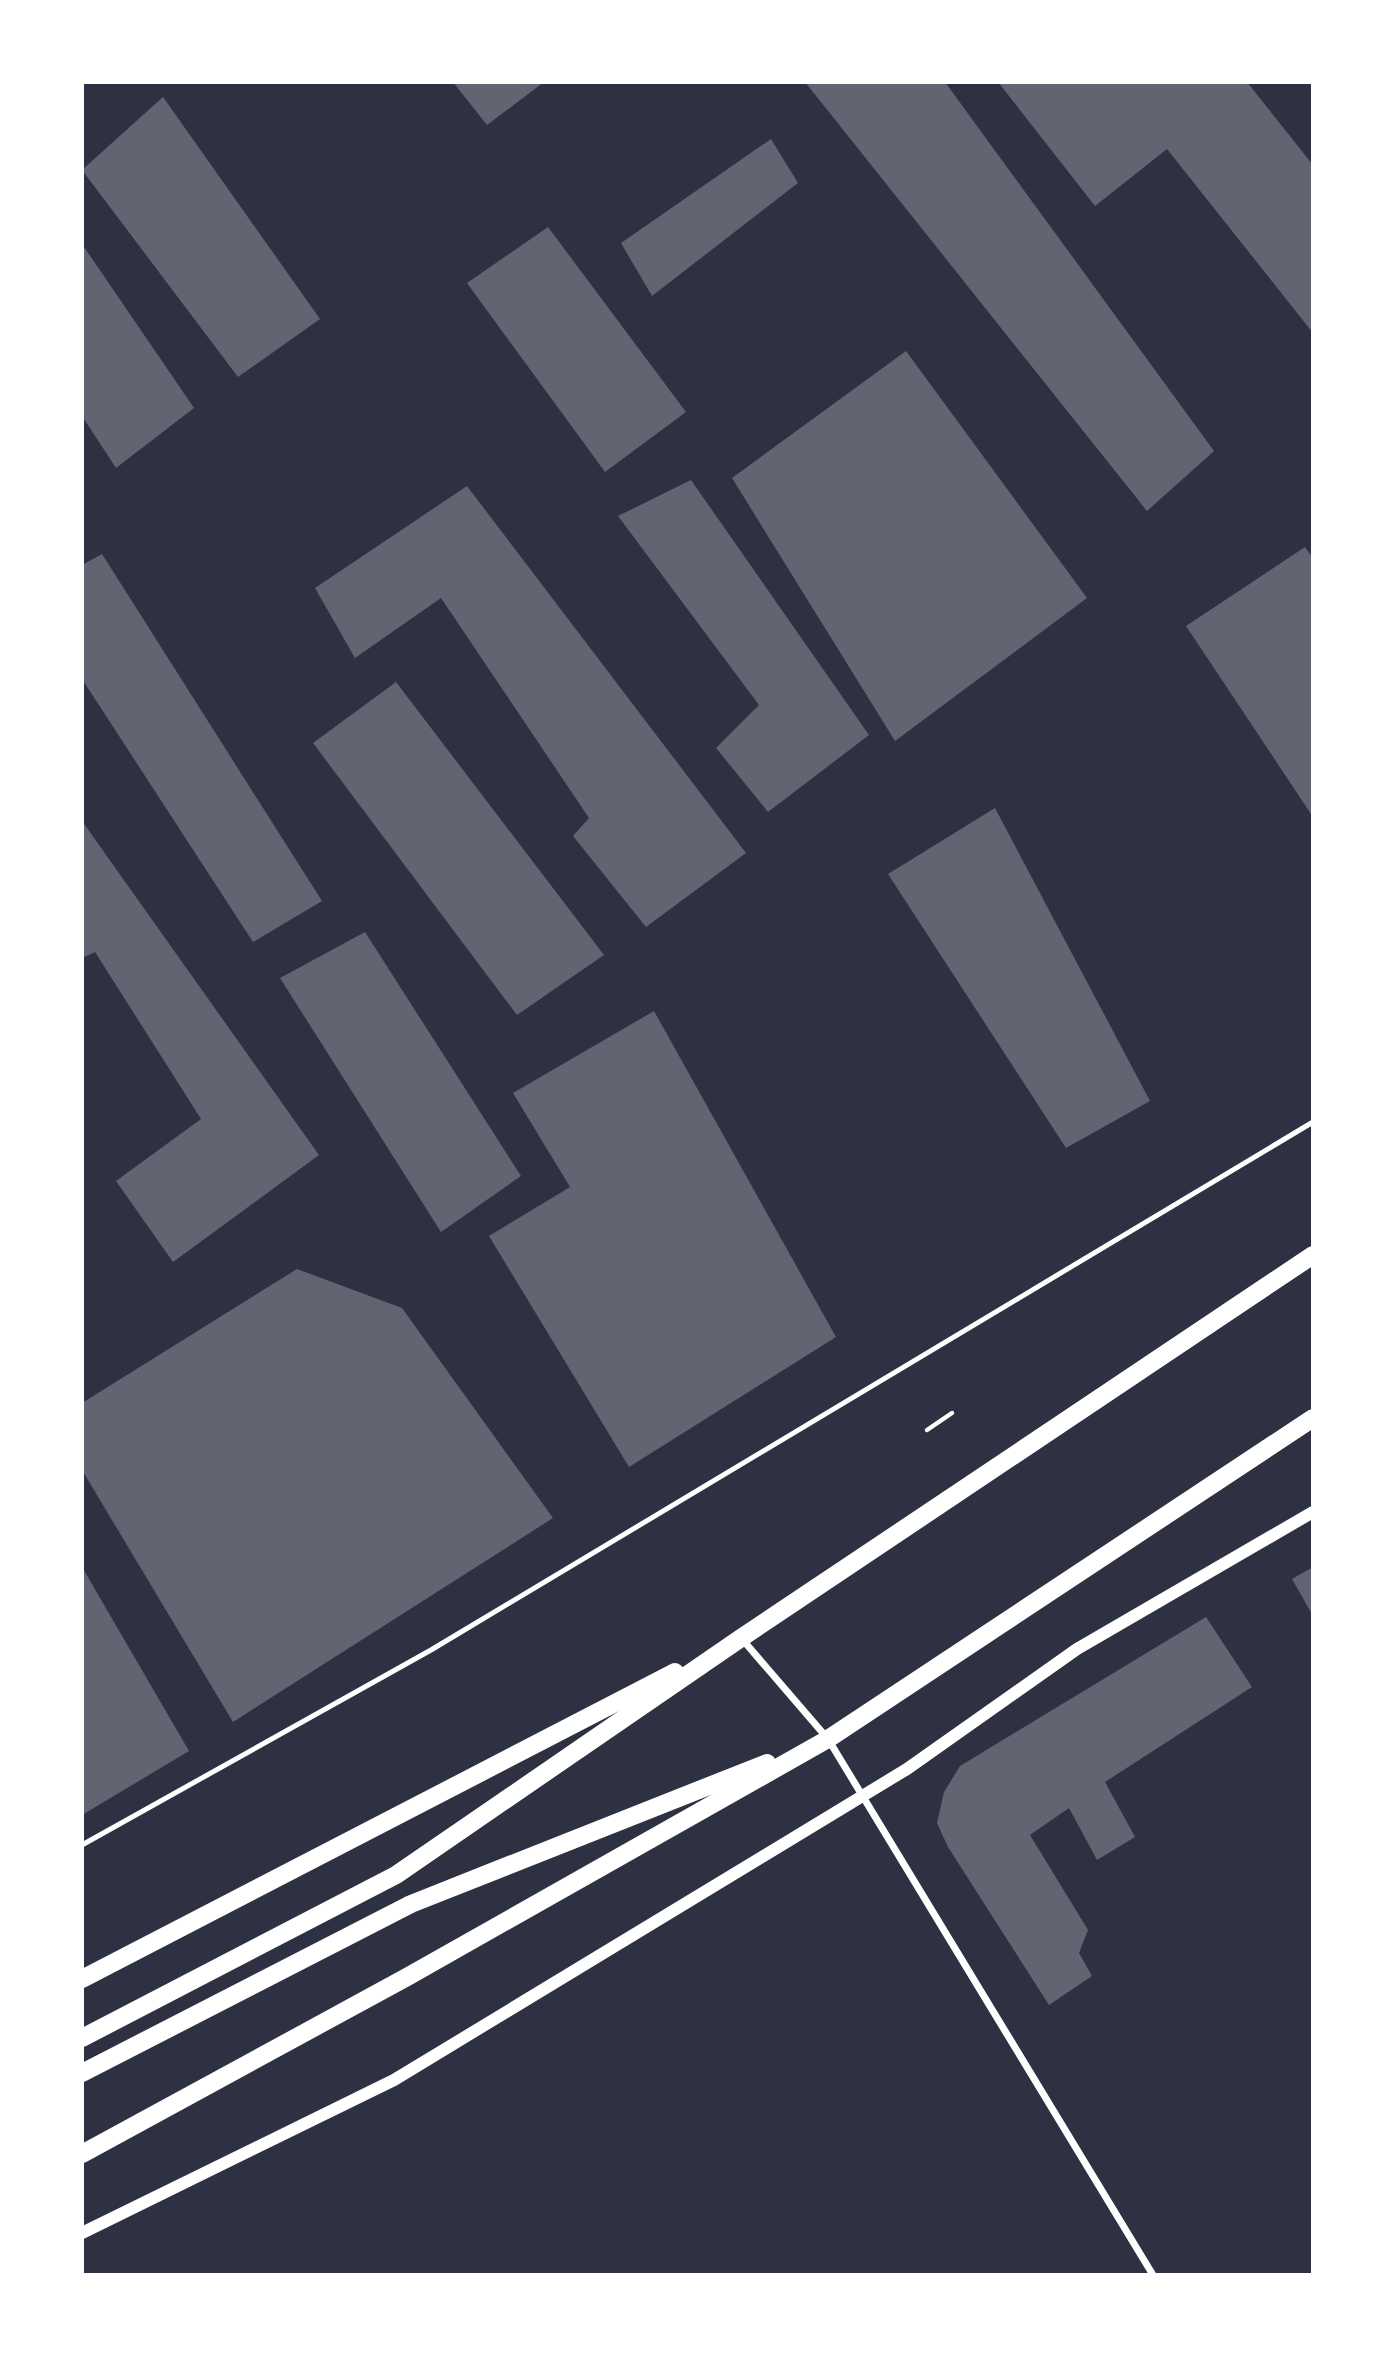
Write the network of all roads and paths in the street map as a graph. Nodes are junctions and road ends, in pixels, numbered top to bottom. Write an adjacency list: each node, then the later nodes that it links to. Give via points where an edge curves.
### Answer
1 (1313, 1122): 10 (lane, via 430,1650)
2 (1313, 1255): 7 (main road)
3 (952, 1413): 5 (path)
4 (1313, 1418): 8 (main road)
5 (927, 1430)
6 (1313, 1512): 9 (street, via 1077,1649)
7 (741, 1638): 8 (street); 11 (main road); 12 (main road, via 396,1875)
8 (828, 1739): 9 (street); 13 (main road, via 411,1904); 14 (main road, via 395,1984)
9 (863, 1796): 15 (street, via 394,2080); 16 (street)
10 (82, 1845)
11 (82, 1979)
12 (82, 2038)
13 (82, 2073)
14 (82, 2154)
15 (82, 2233)
16 (1153, 2275)

